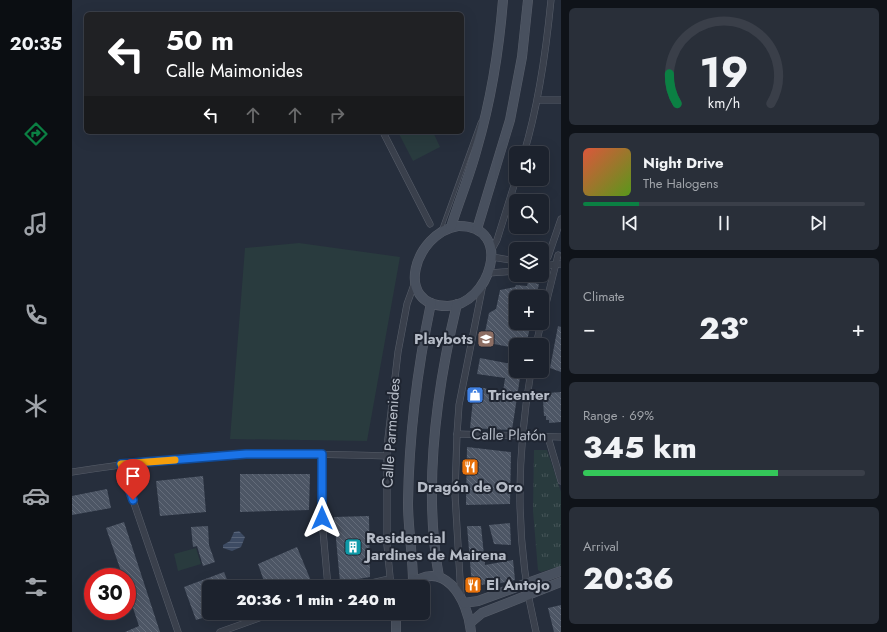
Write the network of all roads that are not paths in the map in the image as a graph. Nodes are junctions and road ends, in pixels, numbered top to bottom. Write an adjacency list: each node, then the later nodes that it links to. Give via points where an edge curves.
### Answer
1 (503, 0): 6 (street)
2 (528, 0): 13 (street, via 522,57 510,120)
3 (551, 0): 4 (street)
4 (538, 100): 5 (street); 8 (street)
5 (561, 100)
6 (488, 108): 12 (street); 14 (lane, via 477,128)
7 (384, 134): 11 (street)
8 (526, 146)
9 (514, 186): 16 (street)
10 (561, 219): 15 (street)
11 (430, 224)
12 (451, 227): 13 (street, via 468,226); 14 (street)
13 (478, 229): 16 (street, via 488,240)
14 (441, 232): 23 (street, via 422,251 414,272)
15 (549, 248)
16 (492, 253): 19 (street); 22 (street)
17 (560, 255): 18 (street); 20 (street)
18 (549, 256)
19 (509, 258)
20 (558, 264): 25 (street)
21 (509, 272): 22 (street)
22 (489, 273): 24 (street)
23 (415, 282): 26 (street, via 423,298); 34 (street, Calle Parmenides, via 407,304 398,352)
24 (483, 283): 27 (street, via 473,294); 29 (street, via 459,405)
25 (549, 297)
26 (431, 303): 27 (street, via 449,307); 43 (street, via 411,423 408,504)
27 (457, 304): 39 (street, via 442,370 435,426 432,491 435,557)
28 (530, 378): 31 (street)
29 (457, 434): 31 (street, Calle Platón); 48 (street, via 455,494)
30 (561, 436): 32 (street, Calle Platón)
31 (522, 437): 32 (street, Calle Platón); 46 (street, via 519,512)
32 (548, 437): 37 (street)
33 (322, 454): 34 (street); 35 (street, via 246,454); 41 (street, via 323,531)
34 (387, 456): 40 (street, Calle Parmenides)
35 (121, 464): 36 (street); 52 (street)
36 (72, 472)
37 (561, 481)
38 (561, 571): 46 (street)
39 (439, 577): 44 (street, via 423,576); 48 (street, via 451,584)
40 (389, 579): 42 (street)
41 (327, 580)
42 (385, 580)
43 (410, 580)
44 (417, 580)
45 (561, 582): 47 (street)
46 (526, 583): 47 (street); 48 (street, via 478,601)
47 (528, 594): 51 (street, via 482,612); 55 (street)
48 (462, 599): 51 (street)
49 (253, 620): 53 (street)
50 (396, 620): 54 (street)
51 (471, 628)
52 (178, 632)
53 (220, 632)
54 (396, 632)
55 (536, 632)

